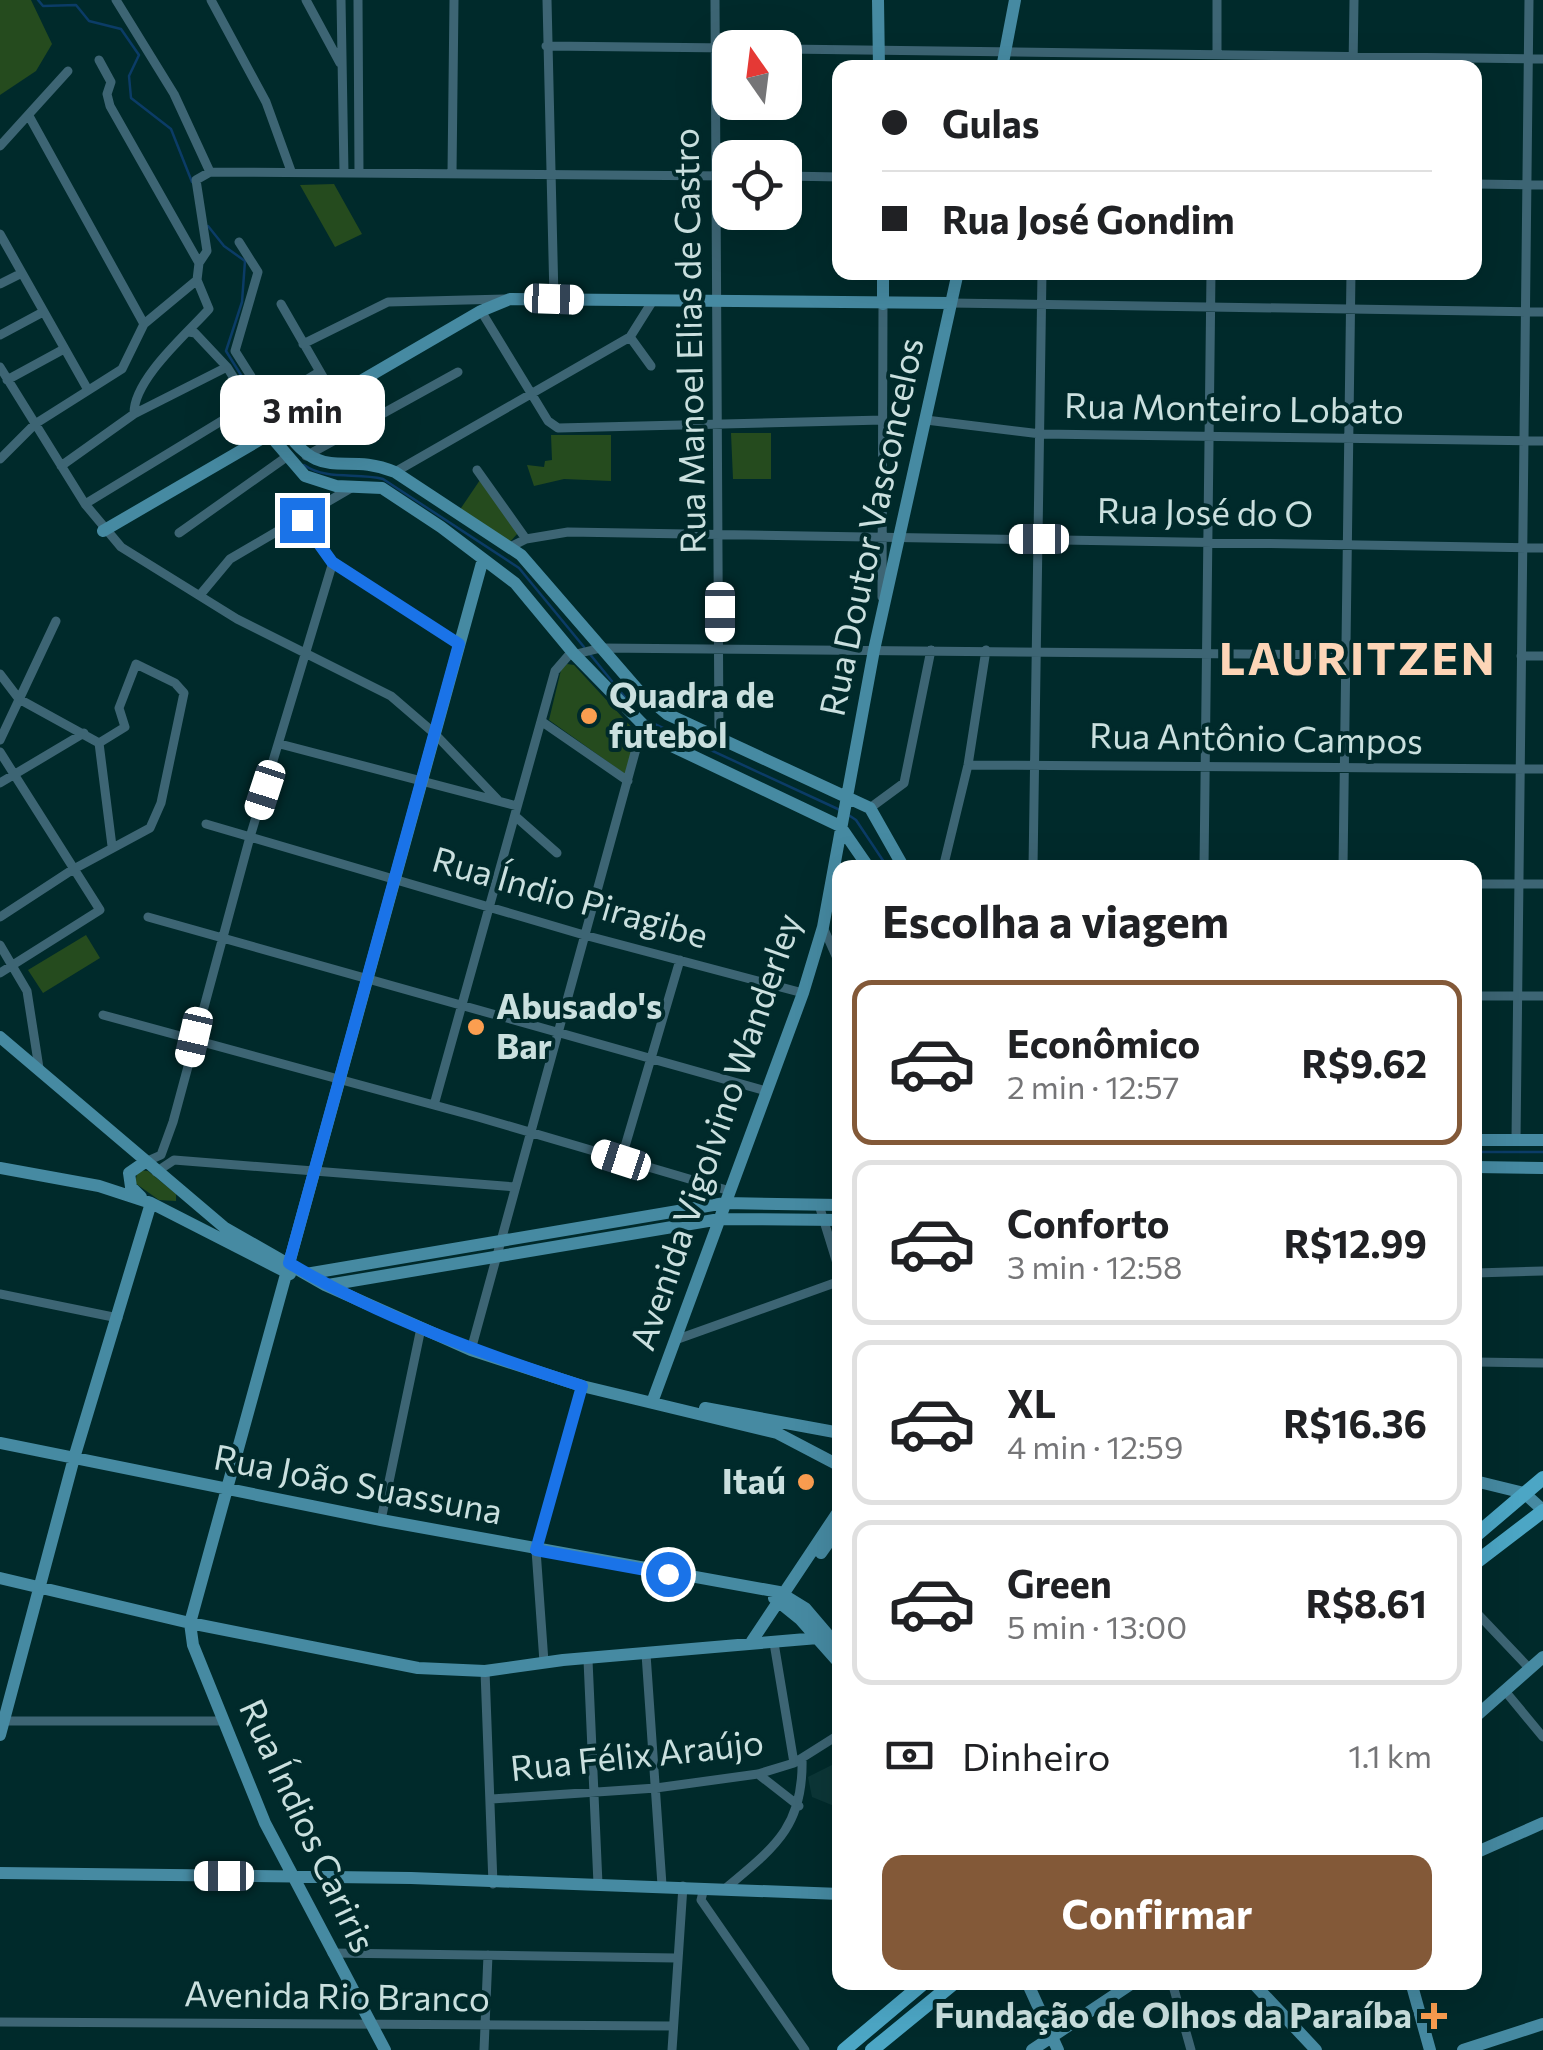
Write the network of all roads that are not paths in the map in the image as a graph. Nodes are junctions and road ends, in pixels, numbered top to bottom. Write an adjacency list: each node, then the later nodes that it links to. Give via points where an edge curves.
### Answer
1 (116, 0): 39 (street, via 174,94)
2 (211, 0): 38 (street, via 266,102)
3 (306, 0): 34 (street)
4 (342, 0): 34 (street)
5 (358, 0): 42 (street)
6 (454, 0): 43 (street)
7 (547, 0): 15 (street)
8 (714, 0): 14 (street, Rua Manoel Elias de Castro)
9 (878, 0): 18 (main road)
10 (1015, 0): 19 (main road)
11 (1217, 0): 22 (street)
12 (1354, 0): 32 (street)
13 (1529, 0): 23 (street)
14 (715, 30)
15 (546, 46): 16 (street); 40 (street)
16 (712, 48)
17 (802, 48): 18 (street)
18 (878, 50): 19 (street); 26 (main road)
19 (1006, 51): 20 (street); 27 (main road)
20 (1050, 52): 21 (street); 28 (street)
21 (1115, 52): 22 (street); 29 (street)
22 (1217, 54): 30 (street); 31 (street)
23 (1528, 59): 24 (street); 33 (street); 48 (street)
24 (1543, 59)
25 (99, 60): 53 (street, via 111,82 110,106)
26 (879, 60)
27 (1004, 60)
28 (1050, 60)
29 (1115, 60)
30 (1217, 60)
31 (1320, 60)
32 (1354, 60)
33 (1470, 60)
34 (341, 65): 41 (street)
35 (68, 72): 36 (street)
36 (29, 116): 37 (street); 76 (street)
37 (0, 146)
38 (291, 171): 39 (street); 41 (street)
39 (210, 172): 53 (street, via 196,180 207,251)
40 (549, 172): 43 (street); 44 (street); 62 (street)
41 (344, 173): 42 (street)
42 (359, 173): 43 (street)
43 (452, 173)
44 (712, 176)
45 (802, 176): 46 (street)
46 (832, 177)
47 (1482, 184): 48 (street)
48 (1526, 185): 49 (street); 74 (street)
49 (1543, 185)
50 (717, 230): 65 (street, Rua Manoel Elias de Castro)
51 (0, 234): 54 (street)
52 (240, 242): 92 (street, via 258,272 235,350)
53 (199, 264): 55 (street)
54 (22, 273): 61 (street); 73 (street)
55 (198, 280): 76 (street); 77 (street, via 208,312 193,320)
56 (883, 280): 68 (main road)
57 (956, 280): 66 (main road, Rua Doutor Vasconcelos)
58 (1042, 280): 69 (street)
59 (1211, 280): 70 (street)
60 (1351, 280): 71 (street)
61 (0, 284)
62 (554, 299): 63 (main road); 64 (main road)
63 (510, 300): 72 (main road); 80 (street, via 388,302)
64 (652, 302): 65 (main road); 79 (street)
65 (719, 303): 68 (main road); 97 (street, Rua Manoel Elias de Castro)
66 (951, 303): 68 (main road); 69 (street); 95 (main road, Rua Doutor Vasconcelos)
67 (281, 304): 80 (street)
68 (884, 304): 94 (street)
69 (1042, 307): 70 (street); 100 (street)
70 (1210, 308): 71 (street); 101 (street)
71 (1351, 310): 74 (street); 102 (street)
72 (481, 311): 89 (main road); 90 (street)
73 (43, 312): 78 (street); 81 (street)
74 (1524, 312): 75 (street); 103 (street)
75 (1543, 312)
76 (144, 324): 88 (street, via 122,369)
77 (189, 332): 84 (street); 93 (street, via 170,348 135,401)
78 (0, 335)
79 (630, 337): 82 (street); 90 (street)
80 (302, 344): 85 (street)
81 (64, 349): 87 (street); 88 (street)
82 (651, 366)
83 (0, 367): 87 (street)
84 (227, 368): 91 (street); 93 (street)
85 (320, 372): 89 (street); 92 (street)
86 (458, 372): 105 (street)
87 (7, 380): 96 (street)
88 (88, 390): 96 (street)
89 (334, 396): 98 (main road)
90 (532, 396): 97 (street, via 558,428); 110 (street)
91 (251, 403): 99 (street); 112 (street)
92 (268, 403): 98 (street)
93 (134, 414): 108 (street)
94 (883, 420): 97 (street); 117 (street)
95 (926, 420): 100 (street, Rua Monteiro Lobato); 118 (main road, Rua Doutor Vasconcelos)
96 (35, 424): 107 (street); 108 (street)
97 (720, 424): 116 (street, Rua Manoel Elias de Castro)
98 (283, 426): 99 (main road); 105 (main road)
99 (269, 434): 106 (main road); 114 (main road)
100 (1041, 434): 101 (street, Rua Monteiro Lobato); 120 (street)
101 (1209, 436): 102 (street, Rua Monteiro Lobato); 121 (street)
102 (1348, 438): 103 (street, Rua Monteiro Lobato); 122 (street)
103 (1525, 440): 104 (street, Rua Monteiro Lobato); 124 (street)
104 (1543, 440)
105 (306, 456): 110 (main road, via 321,464 363,463)
106 (285, 458): 111 (main road, via 317,482); 115 (street)
107 (0, 459)
108 (61, 466): 112 (street)
109 (478, 470): 119 (street)
110 (395, 472): 123 (main road)
111 (356, 485): 113 (street); 126 (main road, via 382,488)
112 (85, 504): 114 (street)
113 (302, 520): 127 (street); 128 (street, via 230,559)
114 (103, 531): 128 (street)
115 (179, 533)
116 (720, 535): 117 (street, Rua José do O); 119 (street, Rua José do O, via 568,532); 138 (street, Rua Manoel Elias de Castro)
117 (880, 537): 118 (street, Rua José do O); 129 (street)
118 (901, 538): 120 (street, Rua José do O); 129 (main road, Rua Doutor Vasconcelos)
119 (526, 539): 123 (street, Rua José do O)
120 (1039, 539): 121 (street, Rua José do O); 137 (street)
121 (1207, 540): 122 (street, Rua José do O); 139 (street)
122 (1347, 542): 124 (street, Rua José do O); 141 (street)
123 (510, 547): 132 (main road, via 539,571)
124 (1522, 548): 125 (street, Rua José do O); 142 (street)
125 (1543, 548)
126 (483, 559): 131 (main road); 140 (main road, via 515,583)
127 (332, 562): 131 (street); 133 (street)
128 (200, 595): 133 (street)
129 (882, 614): 134 (main road, Rua Doutor Vasconcelos)
130 (56, 621): 145 (street)
131 (459, 644): 149 (main road)
132 (601, 648): 138 (street); 140 (street); 151 (main road, via 650,702)
133 (304, 650): 149 (street, via 391,696); 153 (street)
134 (874, 650): 135 (street); 138 (street); 165 (main road, Rua Doutor Vasconcelos)
135 (931, 650): 136 (street); 167 (street, via 904,783)
136 (986, 650): 137 (street); 156 (street)
137 (1038, 650): 139 (street); 155 (street)
138 (720, 651): 151 (street, Rua Manoel Elias de Castro)
139 (1206, 652): 141 (street); 157 (street)
140 (574, 654): 146 (street, via 555,671); 147 (main road)
141 (1346, 655): 158 (street)
142 (1522, 656): 143 (street); 159 (street)
143 (1543, 656)
144 (0, 674): 145 (street)
145 (20, 699): 148 (street); 150 (street)
146 (541, 722): 163 (street); 168 (street)
147 (642, 727): 163 (street); 170 (main road, via 675,749)
148 (84, 733): 152 (street); 161 (street)
149 (434, 733): 162 (main road); 166 (street)
150 (0, 740)
151 (720, 740): 165 (main road)
152 (99, 742): 172 (street); 172 (street, via 124,727 119,708 136,664 184,693 150,828)
153 (280, 744): 162 (street); 171 (street)
154 (0, 752): 161 (street)
155 (1035, 764): 156 (street, Rua Antônio Campos); 157 (street, Rua Antônio Campos); 178 (street)
156 (968, 765): 177 (street)
157 (1204, 765): 158 (street, Rua Antônio Campos); 179 (street)
158 (1343, 766): 159 (street, Rua Antônio Campos); 180 (street)
159 (1520, 768): 160 (street, Rua Antônio Campos); 185 (street)
160 (1543, 769)
161 (14, 774): 164 (street); 181 (street)
162 (421, 781): 166 (street); 183 (main road)
163 (628, 781): 191 (street)
164 (0, 783)
165 (845, 798): 167 (main road); 170 (main road, Rua Doutor Vasconcelos)
166 (498, 800): 168 (street)
167 (870, 808): 176 (main road)
168 (516, 811): 173 (street); 187 (street)
169 (206, 824): 171 (street, Rua Índio Piragibe)
170 (841, 824): 174 (main road, Avenida Vigolvino Wanderley); 175 (main road)
171 (250, 837): 183 (street, Rua Índio Piragibe); 192 (street)
172 (112, 846): 181 (street)
173 (556, 853)
174 (834, 860)
175 (864, 860)
176 (899, 860)
177 (945, 860)
178 (1033, 860)
179 (1204, 860)
180 (1342, 860)
181 (72, 870): 189 (street); 196 (street, via 100,910)
182 (832, 873): 190 (main road, Avenida Vigolvino Wanderley)
183 (395, 876): 187 (street, Rua Índio Piragibe); 198 (main road)
184 (1482, 884): 185 (street)
185 (1519, 884): 186 (street); 201 (street)
186 (1543, 884)
187 (492, 905): 191 (street, Rua Índio Piragibe); 203 (street)
188 (148, 917): 192 (street)
189 (0, 918)
190 (822, 927): 194 (street); 199 (main road, Avenida Vigolvino Wanderley)
191 (584, 935): 195 (street, Rua Índio Piragibe); 205 (street)
192 (222, 938): 198 (street); 207 (street)
193 (0, 944): 196 (street)
194 (832, 948)
195 (680, 960): 199 (street, Rua Índio Piragibe); 208 (street)
196 (15, 964): 197 (street); 209 (street, via 27,992)
197 (0, 973)
198 (366, 980): 203 (street); 210 (main road)
199 (803, 993): 211 (main road, Avenida Vigolvino Wanderley)
200 (1482, 996): 201 (street)
201 (1519, 996): 202 (street); 215 (street)
202 (1543, 996)
203 (462, 1004): 205 (street); 212 (street)
204 (103, 1015): 207 (street)
205 (560, 1032): 208 (street); 213 (street)
206 (0, 1037): 209 (main road)
207 (194, 1037): 210 (street); 218 (street, via 165,1145)
208 (652, 1059): 211 (street); 217 (street)
209 (39, 1071): 218 (main road)
210 (339, 1080): 212 (street); 222 (main road)
211 (766, 1091): 227 (main road, Avenida Vigolvino Wanderley)
212 (434, 1105): 213 (street)
213 (529, 1131): 217 (street); 225 (street)
214 (1482, 1140): 215 (main road)
215 (1516, 1140): 216 (main road)
216 (1543, 1140)
217 (621, 1160): 227 (street)
218 (151, 1167): 222 (street, via 174,1160); 223 (main road); 226 (main road)
219 (0, 1168): 224 (main road)
220 (1482, 1168): 221 (main road)
221 (1543, 1168)
222 (312, 1170): 225 (street); 237 (main road)
223 (129, 1173): 224 (main road); 228 (main road, via 132,1187)
224 (98, 1186): 228 (main road)
225 (516, 1186): 235 (street)
226 (182, 1194): 228 (main road, via 174,1206); 237 (main road)
227 (728, 1197): 230 (main road); 231 (main road, Avenida Vigolvino Wanderley); 234 (main road)
228 (153, 1205): 237 (main road); 246 (main road)
229 (832, 1205): 230 (main road)
230 (819, 1206): 233 (street)
231 (720, 1219): 233 (main road); 234 (main road); 248 (main road, Avenida Vigolvino Wanderley)
232 (832, 1220): 233 (main road)
233 (824, 1221): 236 (street)
234 (654, 1222): 235 (main road)
235 (500, 1249): 240 (main road); 241 (main road); 249 (street)
236 (832, 1249)
237 (288, 1268): 240 (main road); 243 (main road); 262 (main road)
238 (1543, 1271): 239 (street)
239 (1482, 1272)
240 (306, 1274): 243 (main road)
241 (366, 1277): 243 (main road); 245 (main road)
242 (832, 1280): 248 (street)
243 (325, 1285): 245 (main road)
244 (0, 1294): 246 (street)
245 (363, 1300): 247 (main road)
246 (118, 1318): 258 (main road)
247 (421, 1328): 249 (main road); 265 (street)
248 (678, 1338): 253 (main road, Avenida Vigolvino Wanderley)
249 (472, 1350): 252 (main road)
250 (1482, 1362): 251 (street)
251 (1543, 1363)
252 (582, 1386): 253 (main road); 269 (street)
253 (653, 1401): 254 (main road); 257 (main road)
254 (808, 1429): 255 (main road); 257 (main road)
255 (832, 1432)
256 (0, 1443): 258 (main road, Rua João Suassuna)
257 (802, 1445): 259 (main road)
258 (74, 1458): 262 (main road, Rua João Suassuna); 273 (main road)
259 (832, 1462)
260 (1543, 1478): 263 (main road)
261 (1482, 1483): 263 (main road)
262 (224, 1490): 265 (main road, Rua João Suassuna); 276 (main road)
263 (1524, 1493): 264 (main road); 267 (main road)
264 (1543, 1510): 270 (main road)
265 (381, 1520): 269 (main road, Rua João Suassuna)
266 (832, 1522): 272 (main road)
267 (1482, 1530)
268 (832, 1547): 272 (main road)
269 (536, 1550): 274 (main road, Rua João Suassuna, via 764,1591); 285 (street)
270 (1482, 1558)
271 (0, 1578): 273 (main road)
272 (798, 1578): 274 (main road)
273 (40, 1586): 276 (main road); 291 (main road)
274 (783, 1600): 277 (main road); 278 (main road, via 805,1608); 279 (main road)
275 (1482, 1618): 286 (street)
276 (190, 1623): 287 (main road, via 418,1668); 290 (main road, Rua Índios Cariris)
277 (818, 1638): 280 (main road); 282 (main road)
278 (832, 1639)
279 (752, 1641): 280 (main road); 281 (main road)
280 (774, 1643): 294 (street)
281 (646, 1654): 284 (main road); 296 (street)
282 (832, 1655)
283 (1543, 1657): 286 (main road)
284 (588, 1660): 285 (main road); 297 (street)
285 (544, 1662): 287 (main road)
286 (1529, 1668): 288 (main road)
287 (485, 1671): 298 (street)
288 (1505, 1691): 289 (main road); 292 (street)
289 (1482, 1711)
290 (221, 1721): 291 (street); 303 (main road, Rua Índios Cariris)
291 (1, 1726)
292 (1543, 1737)
293 (832, 1739): 294 (street, Rua Félix Araújo)
294 (798, 1760): 295 (street, Rua Félix Araújo); 299 (street)
295 (758, 1774): 296 (street, Rua Félix Araújo); 299 (street)
296 (656, 1788): 297 (street, Rua Félix Araújo); 306 (street)
297 (594, 1793): 298 (street, Rua Félix Araújo); 305 (street)
298 (492, 1799): 304 (street)
299 (799, 1806): 307 (street, via 769,1851)
300 (1543, 1823): 301 (main road)
301 (1482, 1850)
302 (0, 1873): 303 (main road)
303 (292, 1876): 304 (main road); 311 (main road, Rua Índios Cariris)
304 (493, 1884): 305 (main road)
305 (598, 1884): 306 (main road)
306 (662, 1885): 308 (main road)
307 (726, 1888): 309 (main road); 310 (main road)
308 (682, 1893): 309 (main road); 313 (street)
309 (702, 1894): 330 (street)
310 (832, 1894)
311 (332, 1953): 312 (street); 322 (main road, Rua Índios Cariris)
312 (488, 1955): 313 (street); 323 (street)
313 (676, 1958): 324 (street)
314 (915, 1990): 331 (main road)
315 (945, 1990): 332 (main road)
316 (1031, 1990): 326 (main road)
317 (1124, 1990): 326 (main road)
318 (1174, 1990): 334 (street)
319 (1260, 1990): 335 (main road)
320 (1413, 1990): 336 (main road)
321 (0, 2022): 322 (street, Avenida Rio Branco)
322 (372, 2025): 323 (street, Avenida Rio Branco); 327 (main road, Rua Índios Cariris)
323 (485, 2026): 324 (street, Avenida Rio Branco); 328 (street)
324 (673, 2026): 329 (street)
325 (1543, 2028): 337 (main road); 338 (main road)
326 (1055, 2043): 333 (main road)
327 (385, 2050)
328 (484, 2050)
329 (672, 2050)
330 (804, 2050)
331 (844, 2050)
332 (872, 2050)
333 (1032, 2050)
334 (1190, 2050)
335 (1316, 2050)
336 (1430, 2050)
337 (1462, 2050)
338 (1485, 2050)

